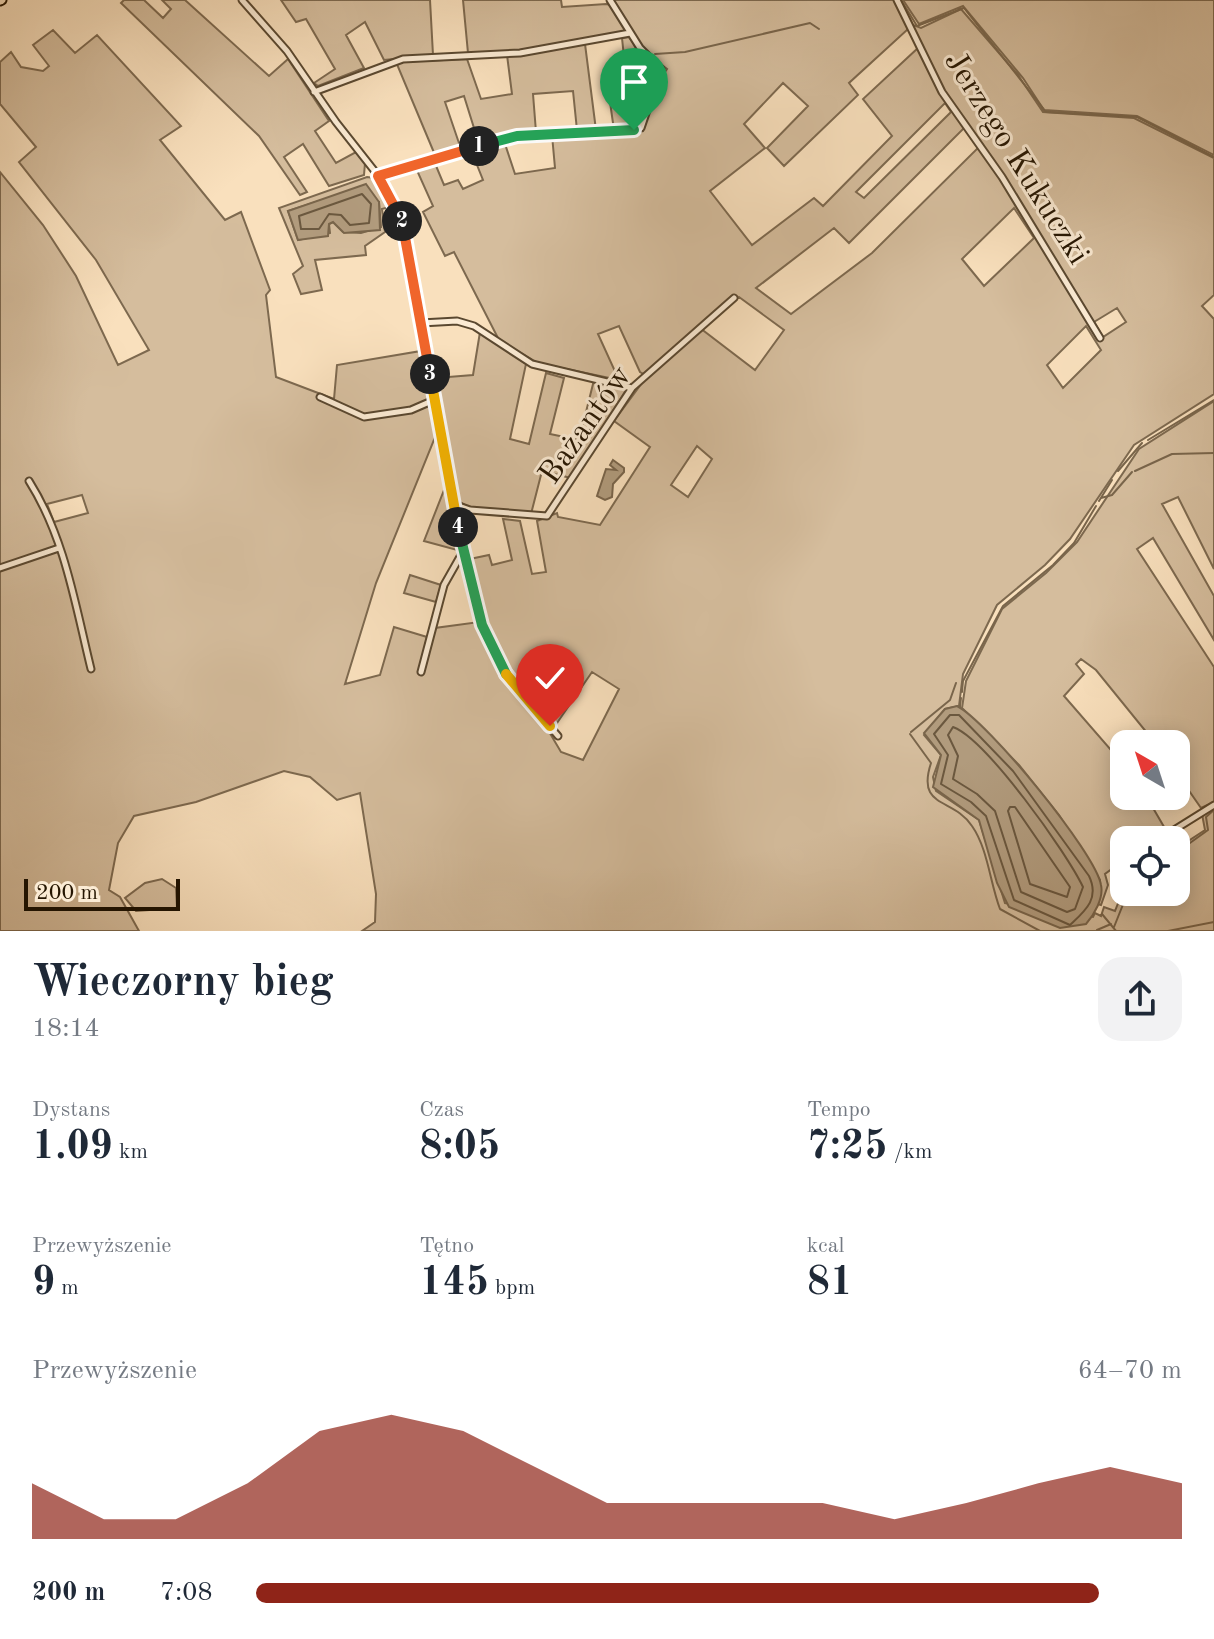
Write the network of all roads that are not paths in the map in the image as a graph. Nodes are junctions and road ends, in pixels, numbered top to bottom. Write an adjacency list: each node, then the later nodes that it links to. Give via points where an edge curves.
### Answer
1 (242, 0): 5 (street, via 263,20)
2 (610, 0): 4 (street)
3 (897, 0): 9 (street, Jerzego Kukuczki, via 942,92 1002,177)
4 (630, 33): 5 (street, via 520,53 403,59); 6 (street, via 661,69 639,129 517,136)
5 (314, 92): 6 (street)
6 (378, 176): 8 (street, via 403,224)
7 (734, 298): 10 (street, Bażantów)
8 (421, 323): 10 (street, via 457,321 474,326 532,364); 12 (street)
9 (1100, 338)
10 (632, 388): 14 (street, Bażantów, via 547,516 470,510)
11 (320, 397): 12 (street, via 364,417 411,410)
12 (434, 400): 14 (street)
13 (29, 481): 15 (street)
14 (455, 503): 16 (street)
15 (59, 548): 17 (street); 18 (street)
16 (461, 554): 19 (street, via 444,585); 20 (street, via 493,651 513,684)
17 (0, 568)
18 (91, 669)
19 (421, 672)
20 (558, 736)
21 (1214, 805): 22 (street)
22 (1180, 826)

